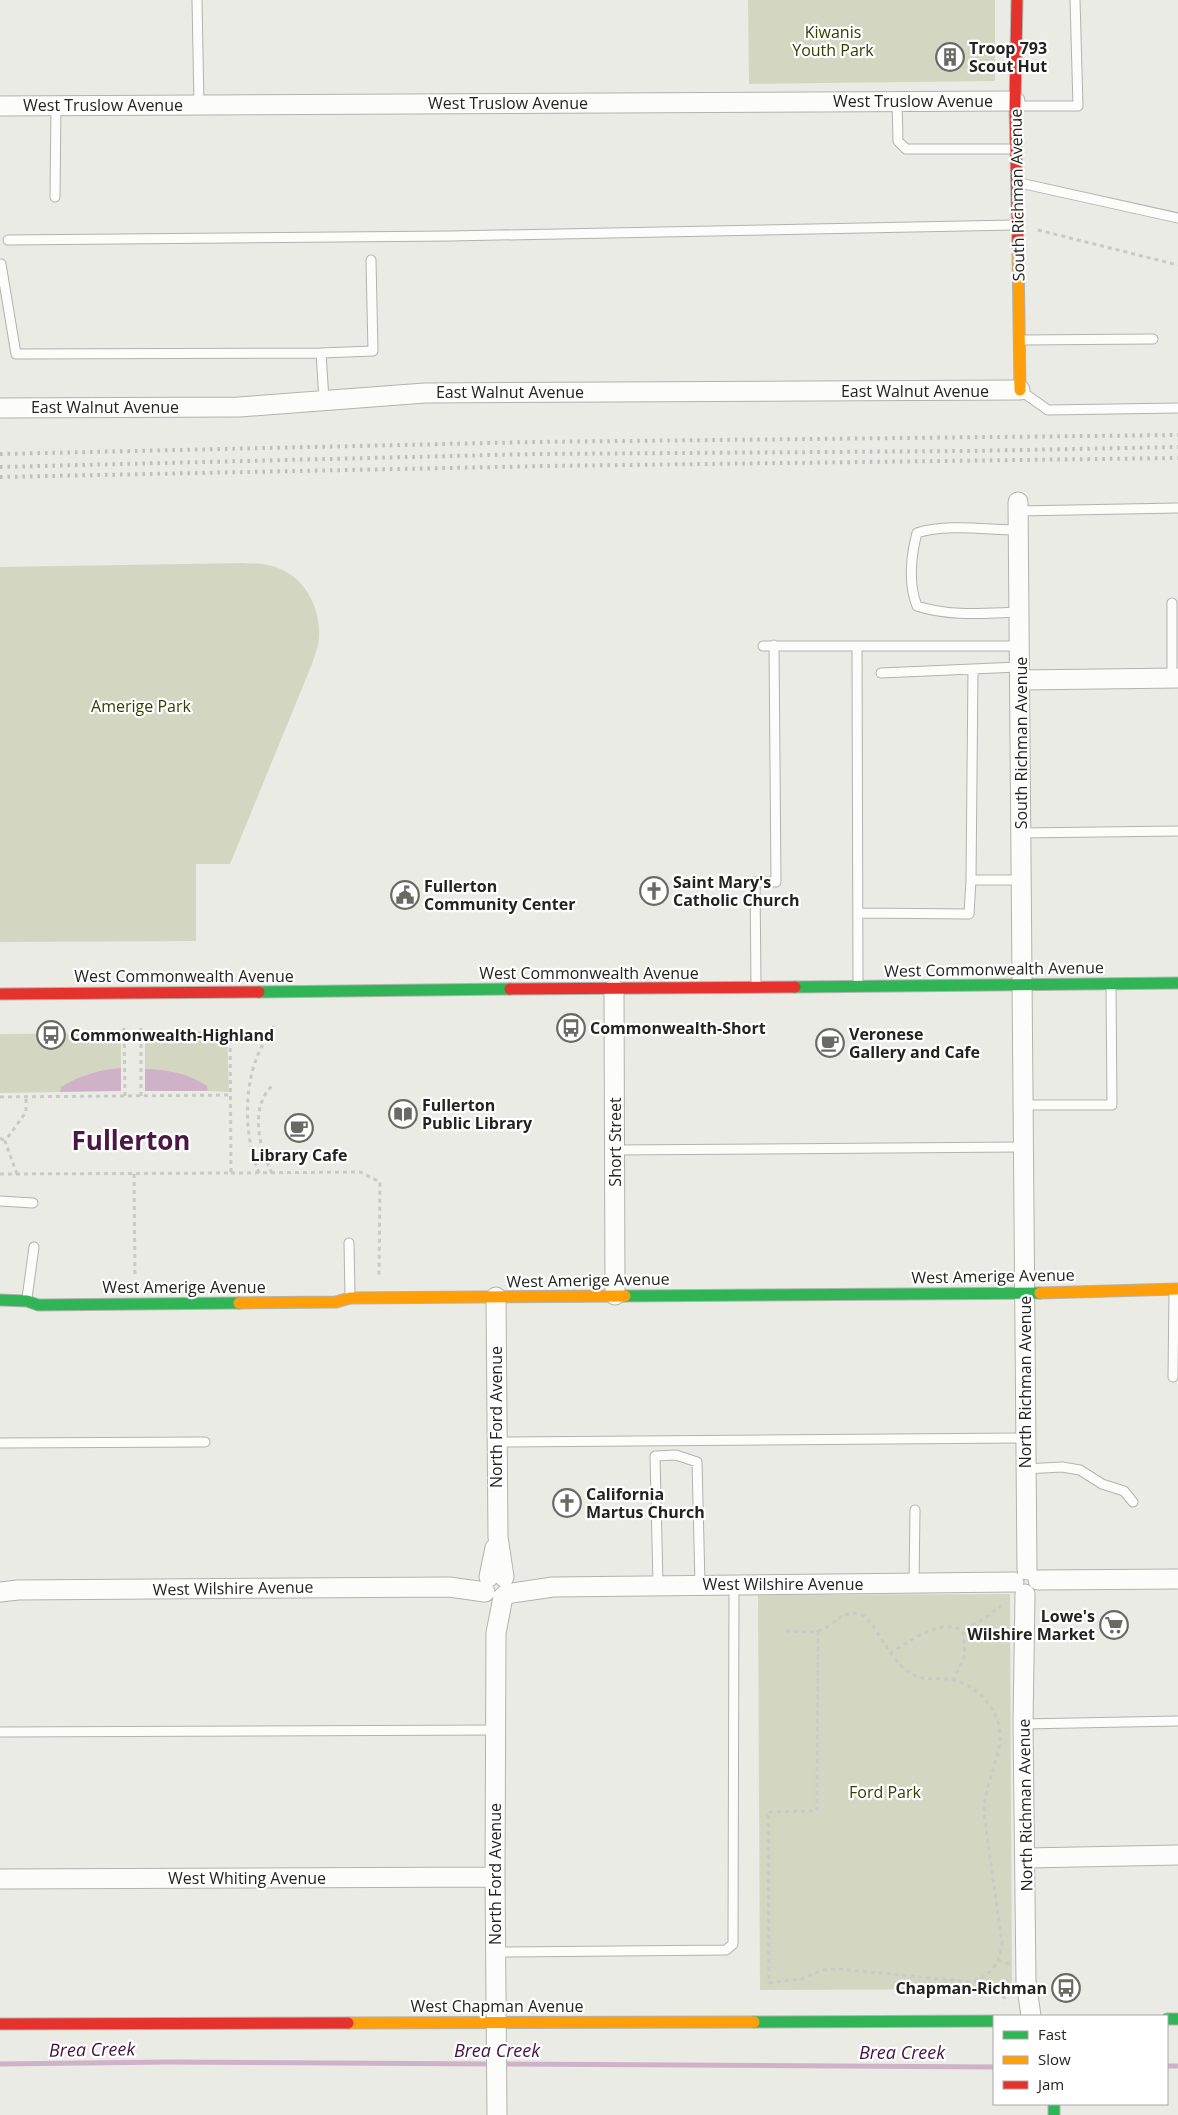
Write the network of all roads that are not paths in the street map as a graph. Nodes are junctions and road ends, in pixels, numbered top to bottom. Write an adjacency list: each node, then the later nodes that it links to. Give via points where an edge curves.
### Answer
1 (197, 0): 7 (lane)
2 (1017, 0): 5 (main road, South Richman Avenue)
3 (1075, 0): 5 (lane, via 1078,106)
4 (897, 101): 5 (street, West Truslow Avenue); 7 (street, West Truslow Avenue); 9 (lane, via 898,141 906,149)
5 (1015, 104): 9 (main road, South Richman Avenue)
6 (56, 105): 7 (street, West Truslow Avenue); 8 (street, West Truslow Avenue); 11 (lane)
7 (199, 105)
8 (0, 106)
9 (1016, 149): 10 (main road, South Richman Avenue)
10 (1017, 183): 12 (lane); 13 (main road, South Richman Avenue)
11 (55, 198)
12 (1178, 218)
13 (1017, 225): 14 (lane); 18 (main road, South Richman Avenue)
14 (8, 240)
15 (371, 260): 19 (lane, via 373,351)
16 (1, 264): 19 (lane, via 16,354)
17 (1153, 339): 18 (lane)
18 (1019, 340): 20 (main road, South Richman Avenue)
19 (321, 353): 21 (lane)
20 (1020, 390): 21 (street, East Walnut Avenue, via 425,393); 23 (lane, via 1048,410)
21 (324, 400): 22 (street, East Walnut Avenue, via 239,407)
22 (0, 408)
23 (1178, 408)
24 (1018, 506): 25 (lane); 26 (street, South Richman Avenue)
25 (1178, 508)
26 (1019, 530): 28 (street, South Richman Avenue); 28 (lane, via 926,530 917,533 912,549 913,595 917,606 957,613)
27 (1172, 603): 36 (lane)
28 (1019, 612): 32 (street, South Richman Avenue)
29 (763, 646): 30 (lane)
30 (774, 646): 31 (lane); 46 (lane, via 776,882 755,882)
31 (857, 646): 32 (lane); 41 (lane)
32 (1020, 646): 35 (street, South Richman Avenue)
33 (973, 670): 34 (lane); 35 (lane); 39 (lane)
34 (881, 673)
35 (1020, 674): 36 (street); 38 (street, South Richman Avenue)
36 (1175, 678)
37 (1178, 831): 38 (lane)
38 (1021, 833): 40 (street, South Richman Avenue)
39 (971, 880): 40 (lane); 41 (lane, via 969,914)
40 (1021, 880): 43 (street, South Richman Avenue)
41 (859, 913): 45 (lane)
42 (1178, 983): 44 (main road, West Commonwealth Avenue)
43 (1022, 984): 44 (main road, West Commonwealth Avenue); 45 (main road, West Commonwealth Avenue); 49 (street, North Richman Avenue)
44 (1111, 984): 49 (lane, via 1112,1106)
45 (858, 987): 46 (main road, West Commonwealth Avenue)
46 (756, 988): 47 (main road, West Commonwealth Avenue)
47 (614, 989): 48 (main road, West Commonwealth Avenue); 51 (street, Short Street)
48 (0, 994)
49 (1023, 1105): 50 (street, North Richman Avenue)
50 (1023, 1147): 51 (lane); 57 (street, North Richman Avenue)
51 (615, 1150): 58 (street, Short Street)
52 (0, 1201): 53 (lane)
53 (33, 1203)
54 (350, 1243): 60 (lane)
55 (34, 1247): 62 (lane)
56 (1176, 1289): 57 (main road, West Amerige Avenue); 63 (lane)
57 (1025, 1293): 58 (main road, West Amerige Avenue); 64 (street, North Richman Avenue)
58 (615, 1296): 59 (main road, West Amerige Avenue)
59 (496, 1297): 60 (main road, West Amerige Avenue); 66 (street, North Ford Avenue)
60 (350, 1298): 62 (main road, West Amerige Avenue, via 336,1302 38,1305)
61 (0, 1300): 62 (main road, West Amerige Avenue)
62 (27, 1301)
63 (1173, 1377)
64 (1024, 1438): 66 (lane); 68 (street, North Richman Avenue)
65 (205, 1442): 67 (lane)
66 (496, 1442): 76 (street, North Ford Avenue)
67 (0, 1443)
68 (1024, 1469): 69 (lane, via 1062,1467 1080,1470 1102,1484 1124,1491); 72 (street, North Richman Avenue)
69 (1133, 1502)
70 (915, 1510): 73 (lane)
71 (1178, 1579): 72 (street, West Wilshire Avenue)
72 (1026, 1581): 73 (street, West Wilshire Avenue); 80 (street, North Richman Avenue)
73 (914, 1583): 77 (street, West Wilshire Avenue)
74 (658, 1584): 75 (street, West Wilshire Avenue); 75 (lane, via 656,1456 676,1455 696,1462); 76 (street, West Wilshire Avenue)
75 (700, 1584): 77 (street, West Wilshire Avenue)
76 (496, 1586): 78 (street, West Wilshire Avenue); 81 (street, North Ford Avenue)
77 (734, 1586): 87 (lane, via 733,1944 726,1950)
78 (6, 1590)
79 (1178, 1721): 80 (lane)
80 (1023, 1724): 84 (street, North Richman Avenue)
81 (495, 1730): 82 (lane); 85 (street, North Ford Avenue)
82 (0, 1732)
83 (1178, 1855): 84 (street)
84 (1026, 1858): 88 (street, North Richman Avenue, via 1026,1981)
85 (494, 1877): 86 (street, West Whiting Avenue); 87 (street, North Ford Avenue)
86 (0, 1879)
87 (496, 1952): 90 (street, North Ford Avenue)
88 (1031, 2015)
89 (993, 2020): 90 (main road, West Chapman Avenue)
90 (496, 2022): 91 (main road, West Chapman Avenue); 92 (street, North Ford Avenue)
91 (0, 2024)
92 (496, 2115)

